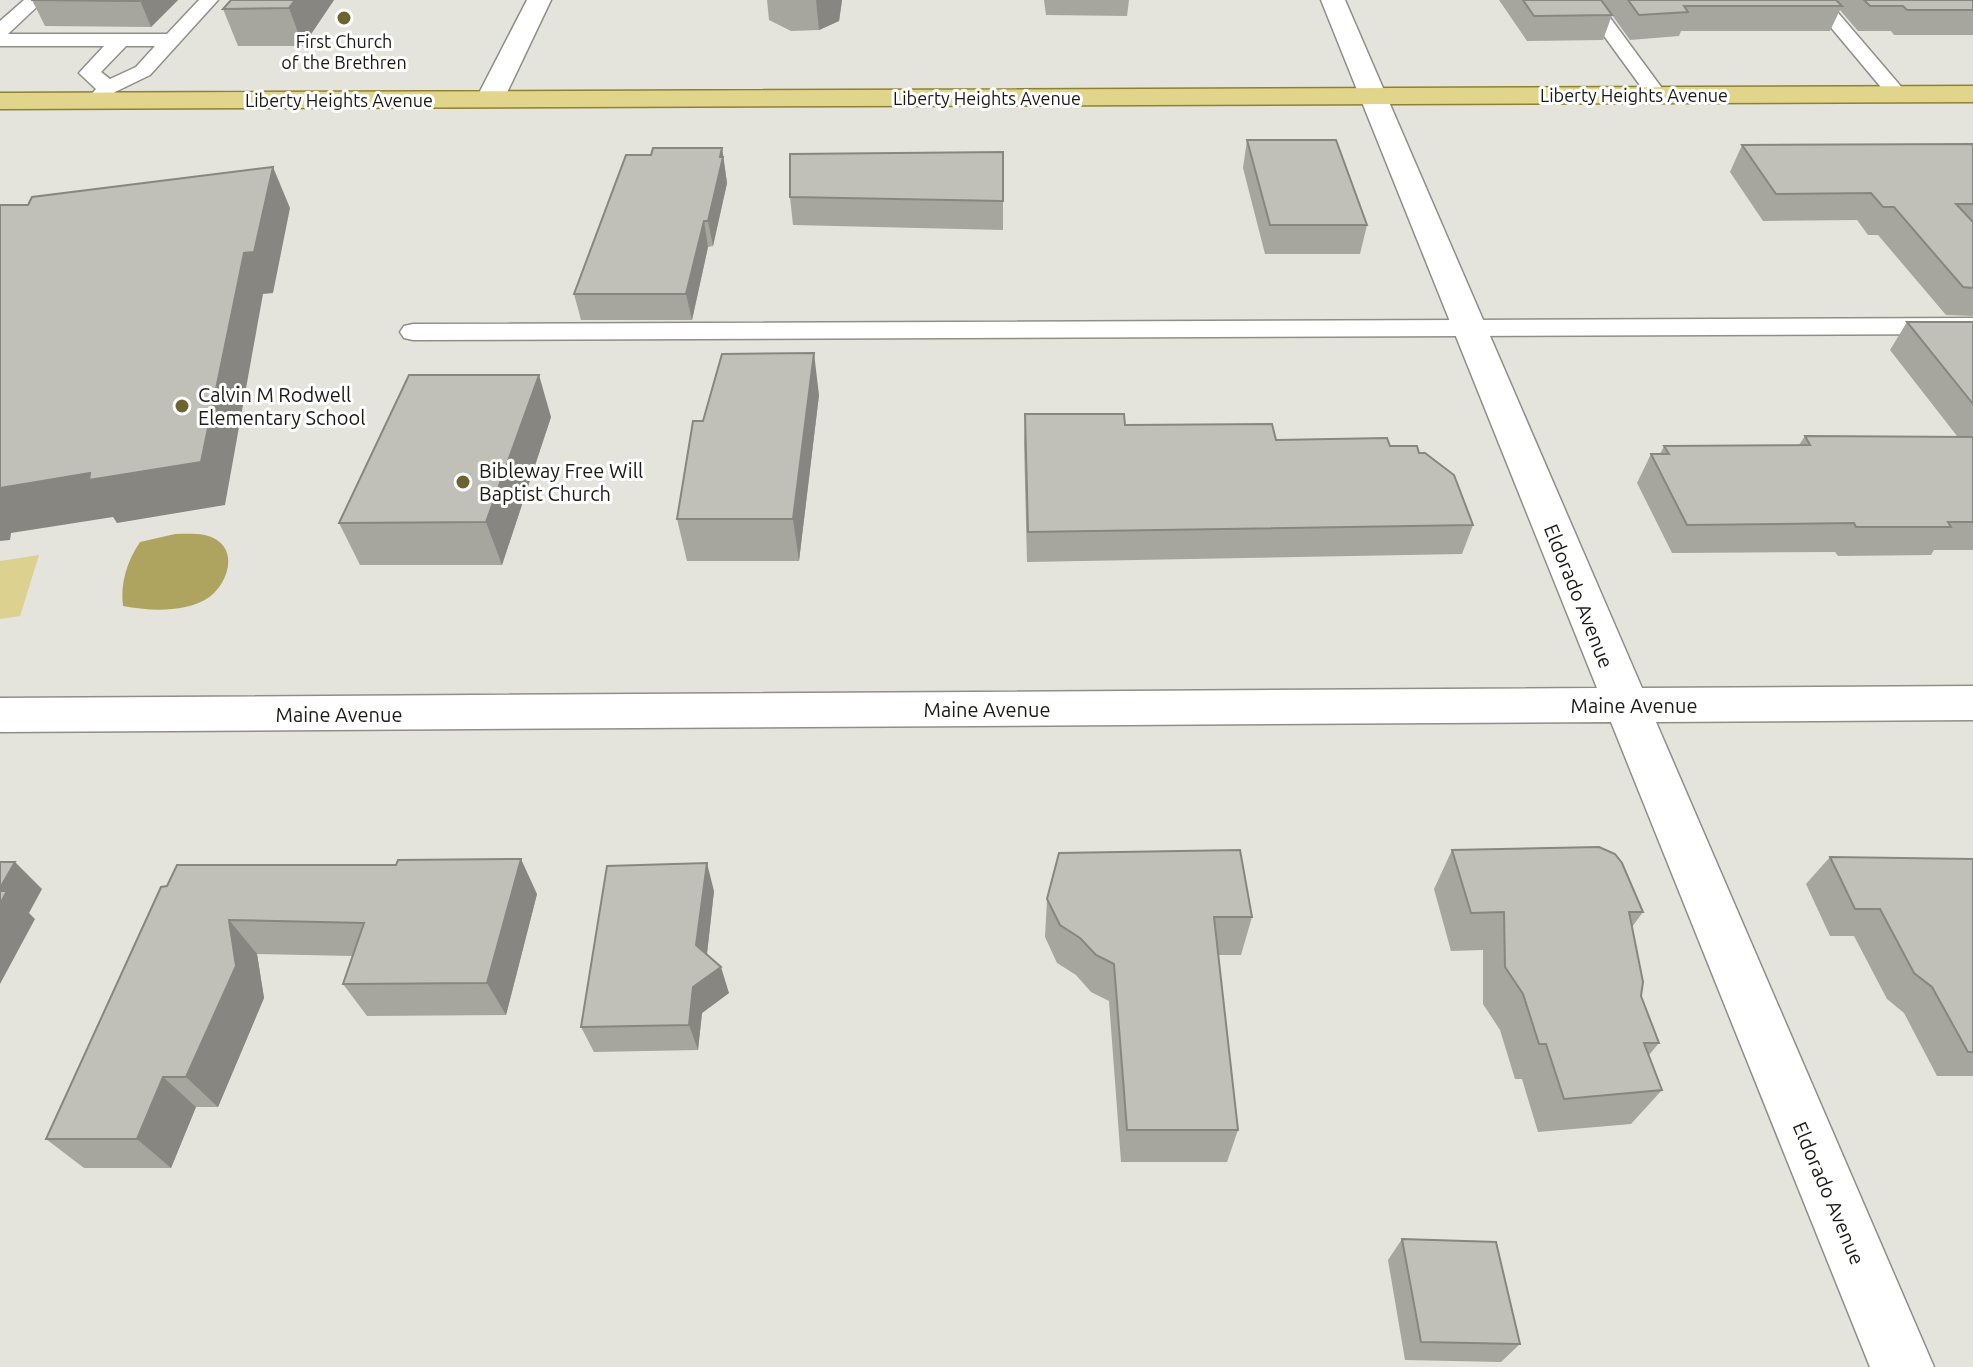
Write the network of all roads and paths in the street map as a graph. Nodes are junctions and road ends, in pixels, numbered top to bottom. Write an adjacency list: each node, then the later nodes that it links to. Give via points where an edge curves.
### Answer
1 (35, 0): 7 (lane)
2 (209, 0): 10 (lane)
3 (539, 0): 16 (street)
4 (1333, 0): 15 (street, Eldorado Avenue)
5 (1587, 0): 14 (lane)
6 (1817, 0): 12 (lane)
7 (0, 31)
8 (0, 40): 9 (lane)
9 (121, 40): 10 (lane); 11 (lane, via 89,73)
10 (172, 40): 11 (lane, via 143,71)
11 (102, 94): 16 (main road, Liberty Heights Avenue); 17 (main road, Liberty Heights Avenue)
12 (1897, 94): 13 (main road, Liberty Heights Avenue); 14 (main road, Liberty Heights Avenue)
13 (1973, 94)
14 (1657, 95): 15 (main road, Liberty Heights Avenue)
15 (1374, 96): 16 (main road, Liberty Heights Avenue); 19 (street, Eldorado Avenue)
16 (490, 99)
17 (0, 101)
18 (1973, 326): 19 (lane)
19 (1469, 328): 20 (lane); 22 (street, Eldorado Avenue)
20 (413, 332)
21 (1973, 703): 22 (street, Maine Avenue)
22 (1625, 705): 23 (street, Maine Avenue); 24 (street, Eldorado Avenue)
23 (0, 715)
24 (1902, 1367)

